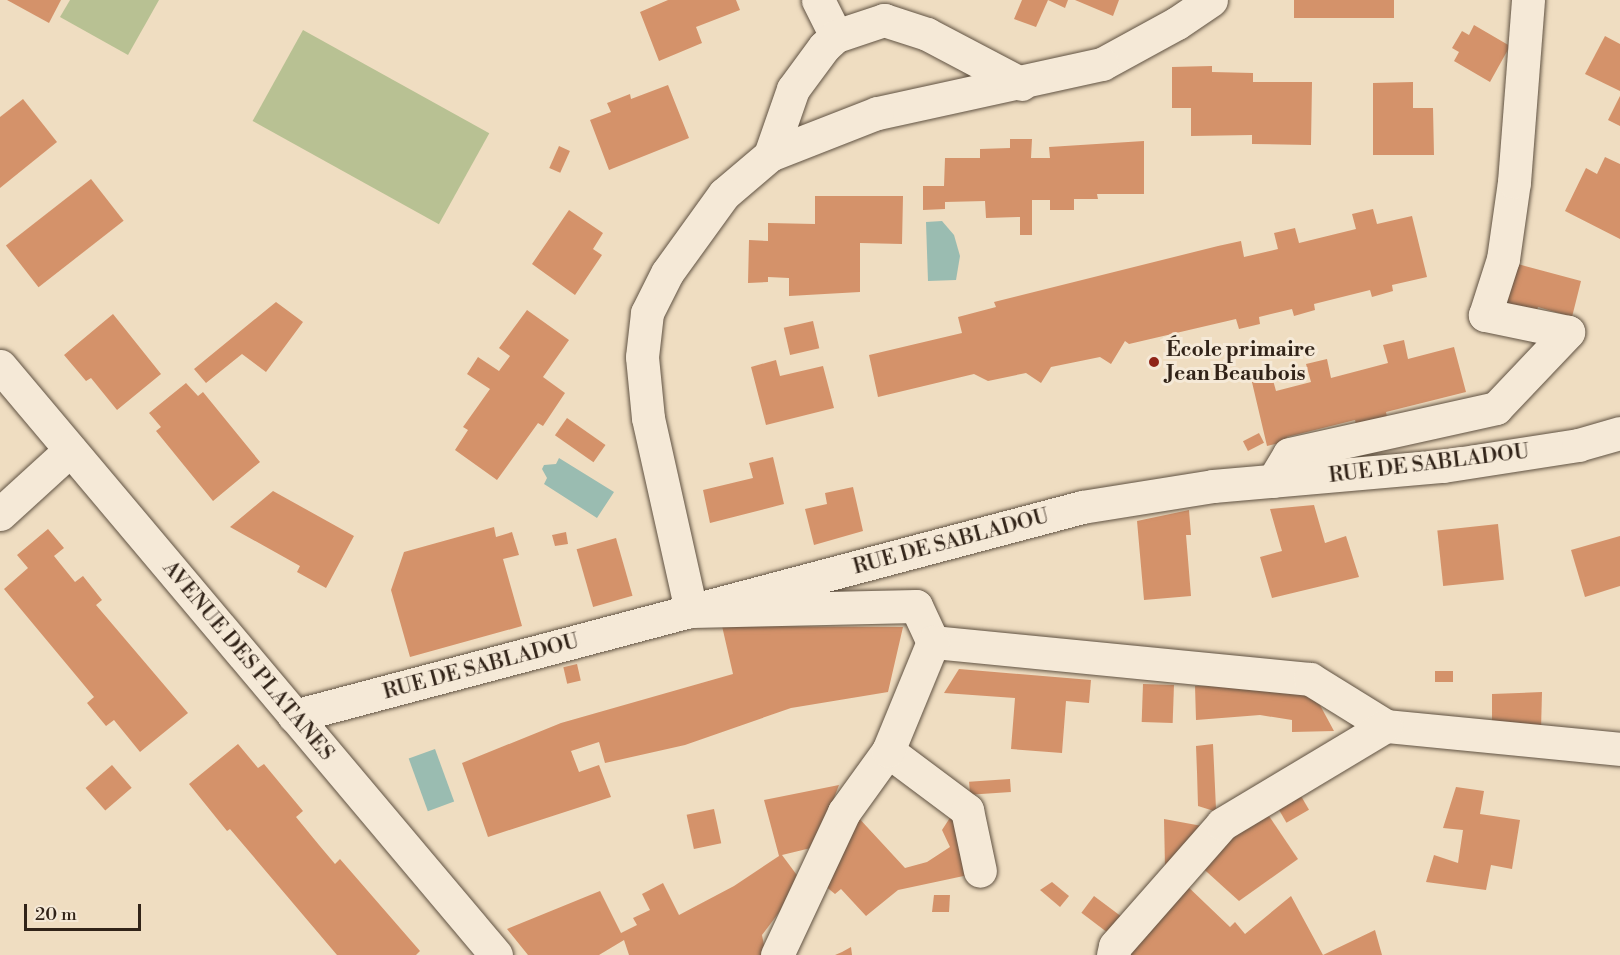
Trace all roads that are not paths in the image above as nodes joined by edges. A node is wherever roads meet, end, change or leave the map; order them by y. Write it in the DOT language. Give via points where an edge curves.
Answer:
graph roads {
  1 [pos="818,0"];
  2 [pos="1210,0"];
  3 [pos="1528,0"];
  4 [pos="836,36"];
  5 [pos="1022,84"];
  6 [pos="770,155"];
  7 [pos="0,366"];
  8 [pos="1620,433"];
  9 [pos="70,450"];
  10 [pos="1274,481"];
  11 [pos="0,514"];
  12 [pos="691,611"];
  13 [pos="933,642"];
  14 [pos="294,716"];
  15 [pos="1386,726"];
  16 [pos="1620,749"];
  17 [pos="888,752"];
  18 [pos="980,871"];
  19 [pos="496,955"];
  20 [pos="777,955"];
  21 [pos="1113,955"];
  1 -- 4 [label="street"];
  2 -- 5 [label="street" via="1102,64"];
  3 -- 10 [label="street" via="1514,182 1503,259 1485,315 1568,332 1496,408 1289,454"];
  4 -- 5 [label="street" via="884,20 927,34"];
  4 -- 6 [label="street" via="794,89"];
  5 -- 6 [label="street" via="969,91 877,113"];
  6 -- 12 [label="street" via="724,194 667,273 647,313 642,357 648,418"];
  7 -- 9 [label="street, AVENUE DES PLATANES"];
  8 -- 10 [label="street, RUE DE SABLADOU" via="1578,445 1443,466"];
  9 -- 11 [label="street"];
  9 -- 14 [label="street, AVENUE DES PLATANES"];
  10 -- 12 [label="street, RUE DE SABLADOU" via="1213,486 1082,507"];
  12 -- 13 [label="street" via="916,606"];
  12 -- 14 [label="street, RUE DE SABLADOU"];
  13 -- 15 [label="street" via="1310,679"];
  13 -- 17 [label="street"];
  14 -- 19 [label="street, AVENUE DES PLATANES"];
  15 -- 16 [label="street"];
  15 -- 21 [label="street" via="1222,824 1115,946"];
  17 -- 18 [label="street" via="967,810"];
  17 -- 20 [label="street" via="844,813"];
}
